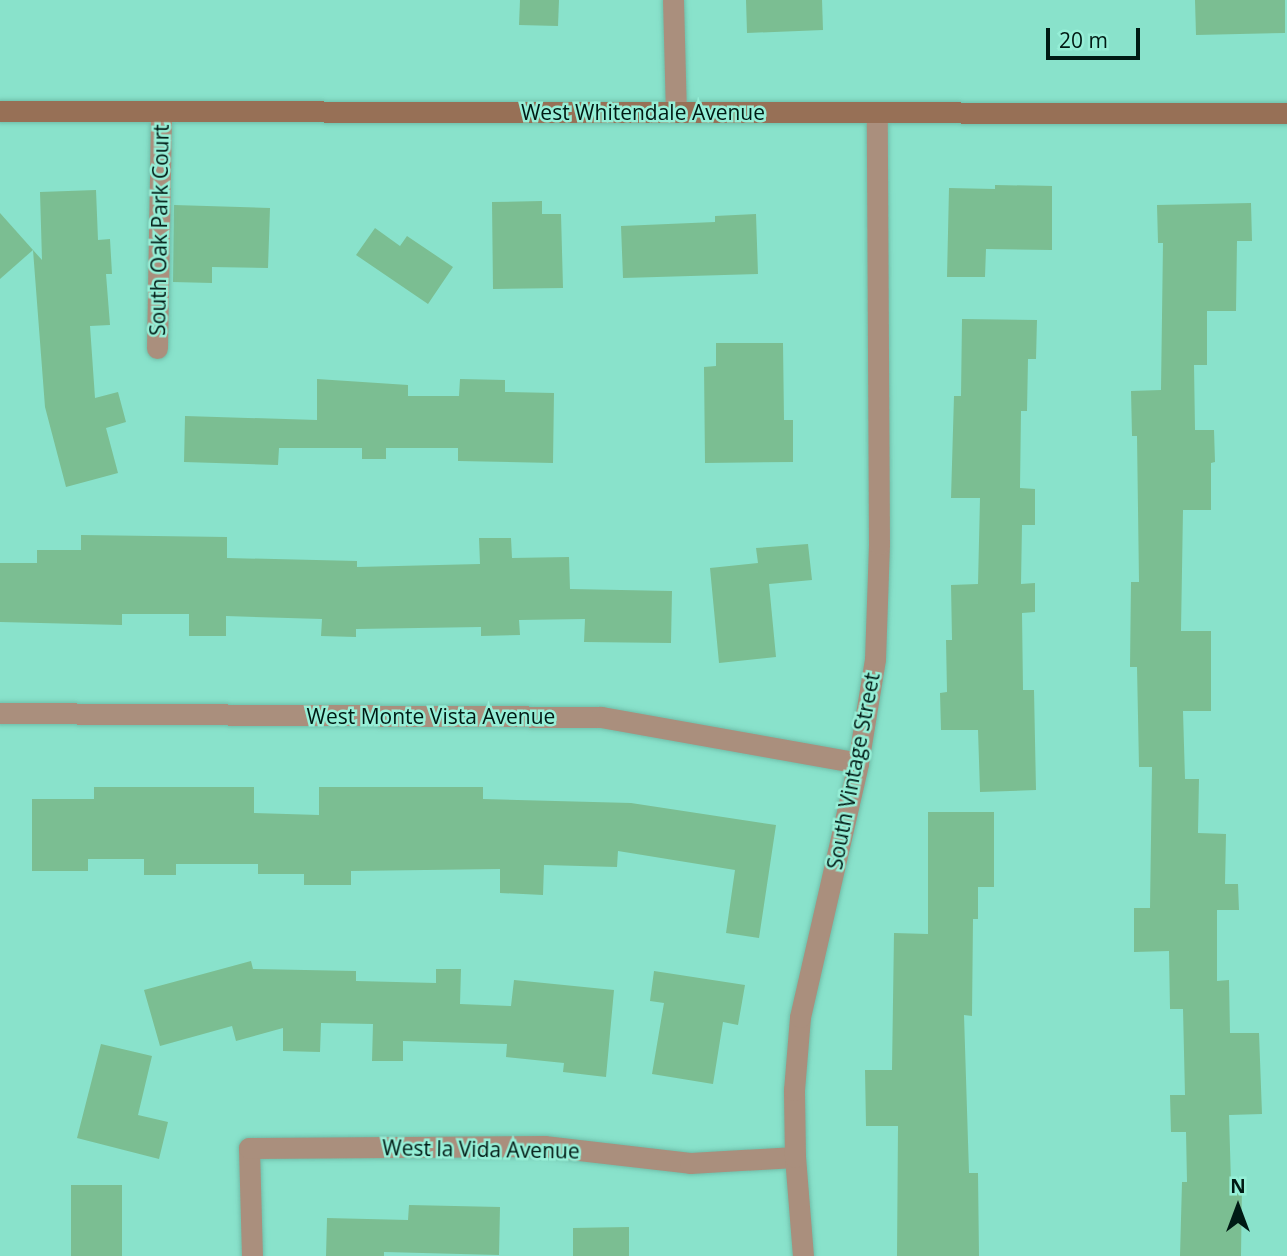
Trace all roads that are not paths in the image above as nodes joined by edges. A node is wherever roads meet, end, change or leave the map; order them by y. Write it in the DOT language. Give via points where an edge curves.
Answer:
graph roads {
  1 [pos="673,0"];
  2 [pos="0,110"];
  3 [pos="161,111"];
  4 [pos="676,111"];
  5 [pos="877,113"];
  6 [pos="1287,113"];
  7 [pos="158,348"];
  8 [pos="0,713"];
  9 [pos="858,763"];
  10 [pos="795,1157"];
  11 [pos="252,1256"];
  12 [pos="803,1256"];
  1 -- 4 [label="street"];
  2 -- 3 [label="street, West Whitendale Avenue"];
  3 -- 4 [label="street, West Whitendale Avenue"];
  3 -- 7 [label="street, South Oak Park Court"];
  4 -- 5 [label="street, West Whitendale Avenue"];
  5 -- 6 [label="street, West Whitendale Avenue"];
  5 -- 9 [label="street, South Vintage Street" via="879,544 875,659"];
  8 -- 9 [label="street, West Monte Vista Avenue" via="601,717"];
  9 -- 10 [label="street, South Vintage Street" via="800,1017"];
  10 -- 11 [label="street, West la Vida Avenue" via="690,1163 544,1146 249,1148"];
  10 -- 12 [label="street, South Vintage Street"];
}
